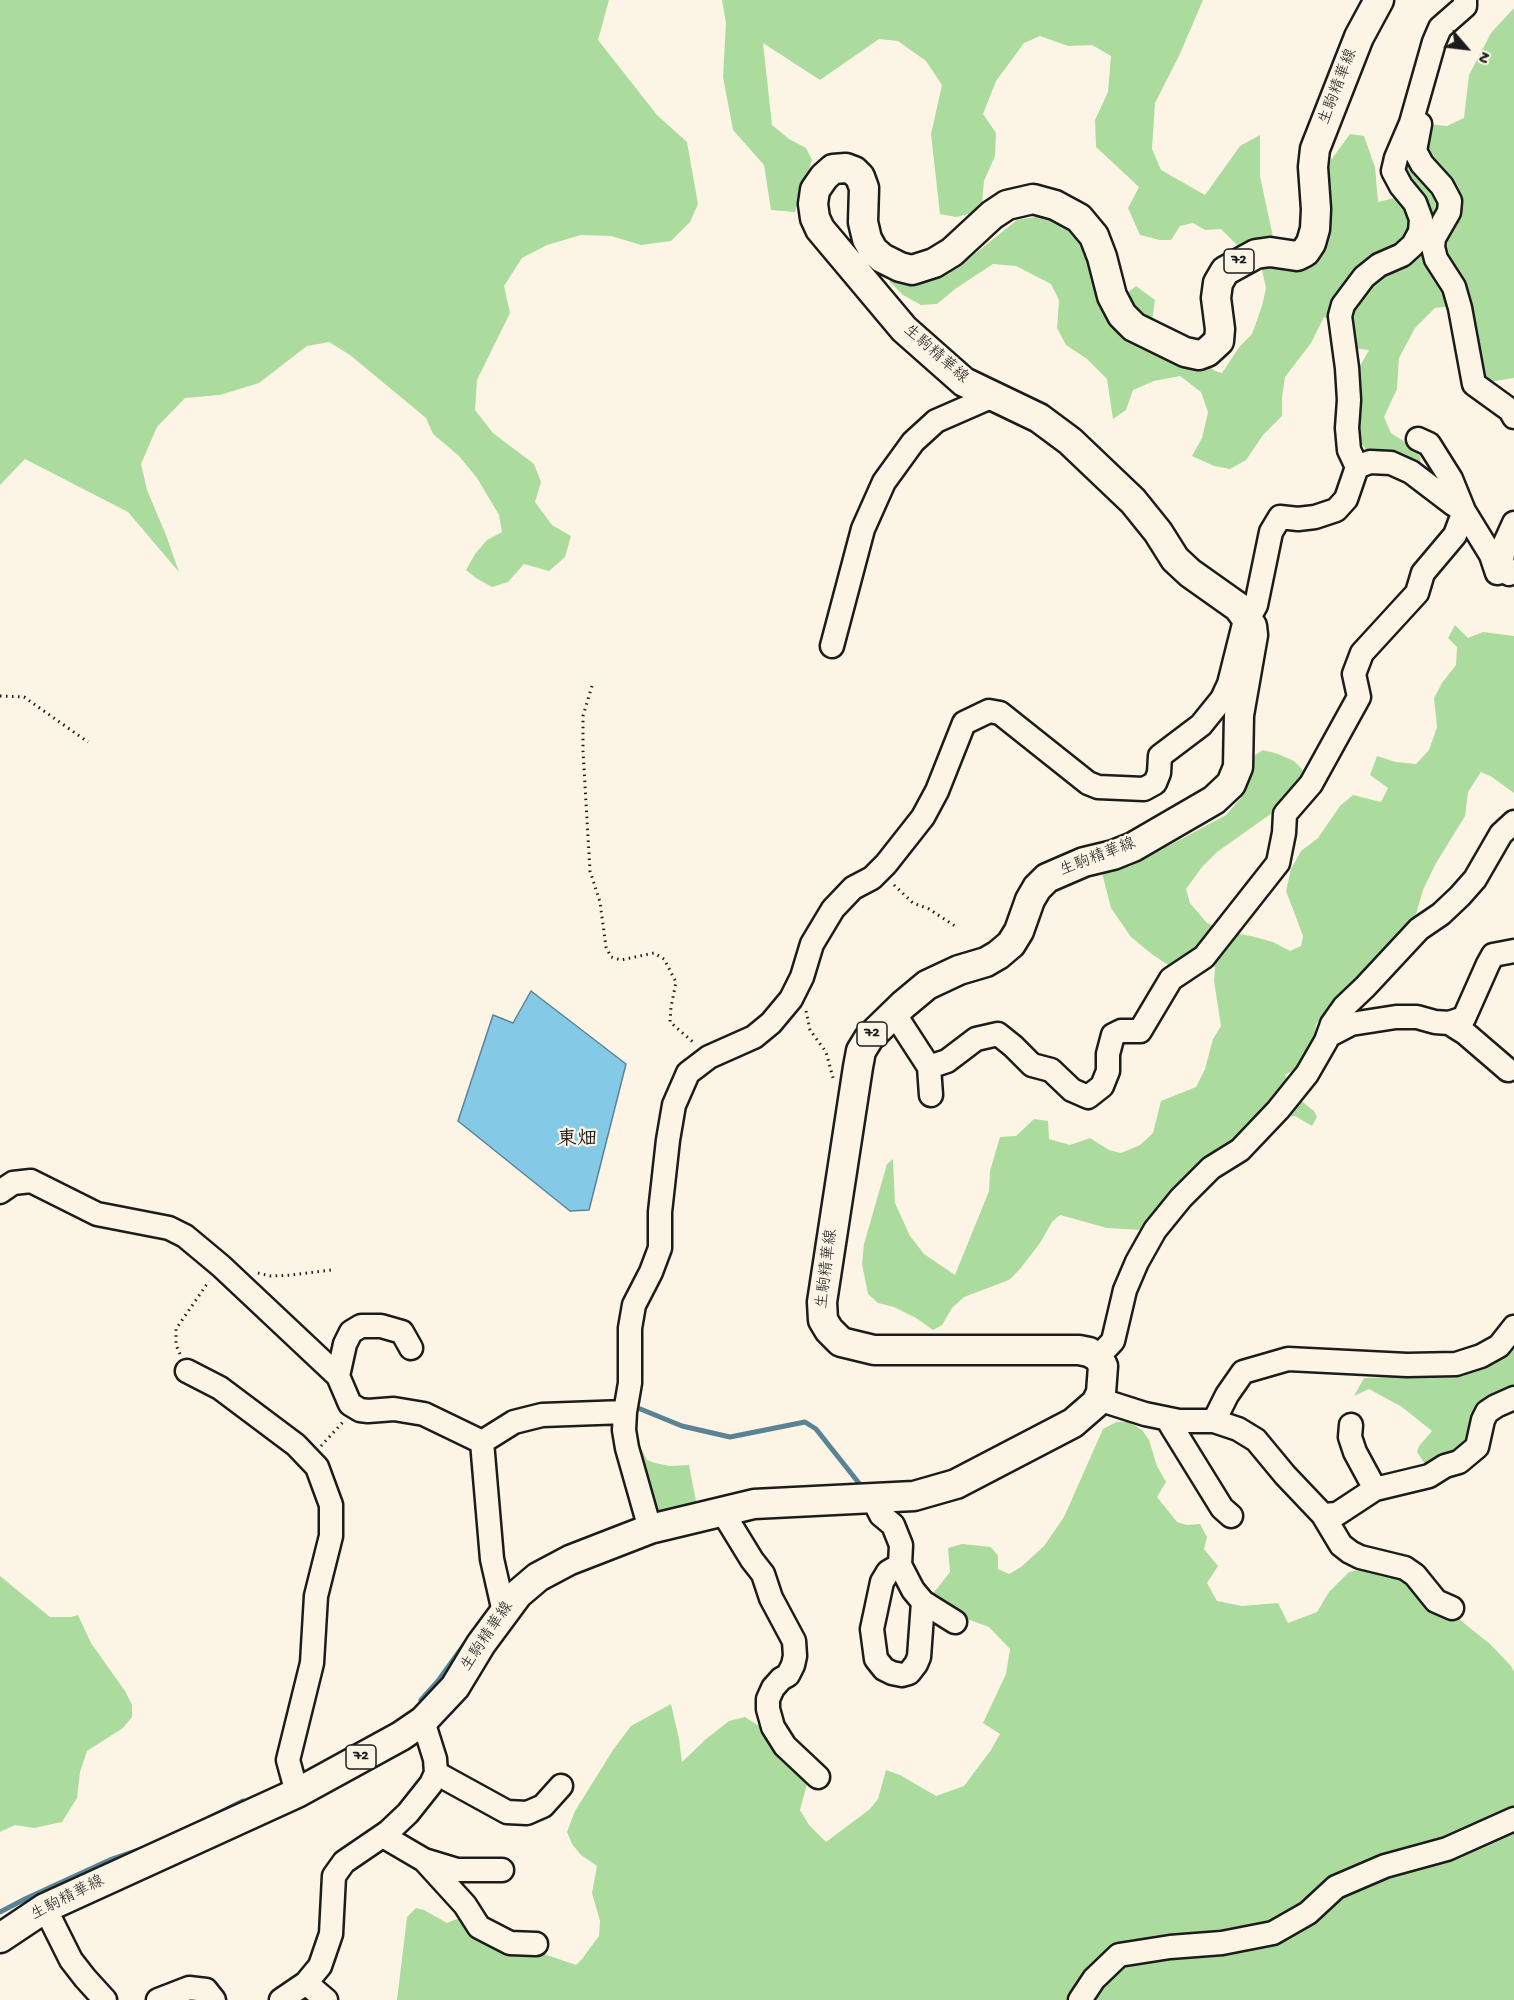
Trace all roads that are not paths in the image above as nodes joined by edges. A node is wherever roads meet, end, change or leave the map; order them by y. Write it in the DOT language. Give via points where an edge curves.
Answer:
graph roads {
  1 [pos="1379,0"];
  2 [pos="1465,0"];
  3 [pos="1417,101"];
  4 [pos="991,397"];
  5 [pos="1514,417"];
  6 [pos="1418,439"];
  7 [pos="1357,467"];
  8 [pos="1464,511"];
  9 [pos="1514,523"];
  10 [pos="1510,576"];
  11 [pos="1248,618"];
  12 [pos="832,646"];
  13 [pos="1514,822"];
  14 [pos="1514,951"];
  15 [pos="894,1013"];
  16 [pos="1449,1023"];
  17 [pos="1328,1036"];
  18 [pos="929,1067"];
  19 [pos="1508,1070"];
  20 [pos="931,1095"];
  21 [pos="0,1192"];
  22 [pos="1514,1327"];
  23 [pos="411,1348"];
  24 [pos="1098,1357"];
  25 [pos="187,1371"];
  26 [pos="338,1376"];
  27 [pos="1514,1398"];
  28 [pos="1098,1399"];
  29 [pos="625,1412"];
  30 [pos="1167,1419"];
  31 [pos="1214,1421"];
  32 [pos="1351,1425"];
  33 [pos="482,1442"];
  34 [pos="1375,1489"];
  35 [pos="872,1497"];
  36 [pos="723,1511"];
  37 [pos="1323,1515"];
  38 [pos="1231,1516"];
  39 [pos="650,1529"];
  40 [pos="900,1565"];
  41 [pos="923,1602"];
  42 [pos="1452,1608"];
  43 [pos="504,1612"];
  44 [pos="956,1622"];
  45 [pos="423,1720"];
  46 [pos="436,1773"];
  47 [pos="818,1777"];
  48 [pos="561,1786"];
  49 [pos="297,1793"];
  50 [pos="1514,1820"];
  51 [pos="383,1836"];
  52 [pos="424,1860"];
  53 [pos="501,1870"];
  54 [pos="45,1908"];
  55 [pos="0,1938"];
  56 [pos="536,1944"];
  57 [pos="306,1983"];
  58 [pos="105,2000"];
  59 [pos="158,2000"];
  60 [pos="214,2000"];
  61 [pos="281,2000"];
  62 [pos="326,2000"];
  63 [pos="1080,2000"];
  1 -- 4 [label="main road, 生駒精華線 / 72" via="1359,37 1315,149 1316,209 1311,243 1297,256 1256,254 1225,271 1216,298 1218,341 1199,355 1155,339 1122,315 1094,237 1079,218 1055,205 1033,199 1007,205 952,252 912,270 882,258 873,250 863,222 864,188 860,177 846,168 833,169 824,177 815,190 813,204 815,218 828,240 904,329 948,370"];
  2 -- 3 [label="street" via="1465,6 1440,28"];
  3 -- 5 [label="street" via="1420,123 1415,151 1450,201 1433,247 1454,287 1474,384"];
  3 -- 7 [label="street" via="1393,171 1415,203 1421,219 1420,232 1402,255 1364,277 1343,305 1340,316 1347,368 1347,428"];
  4 -- 11 [label="main road, 生駒精華線 / 72" via="1039,418 1070,441 1133,501 1175,559"];
  4 -- 12 [label="street" via="936,421 913,442 884,482 863,529"];
  6 -- 8 [label="street" via="1429,444 1451,478"];
  7 -- 8 [label="street" via="1371,462 1391,463 1411,472"];
  7 -- 11 [label="street" via="1346,499 1335,510 1315,518 1280,517 1271,532 1256,605"];
  8 -- 10 [label="street" via="1491,555 1497,573"];
  8 -- 18 [label="street" via="1455,535 1423,573 1418,593 1362,653 1354,674 1359,697 1311,784 1285,814 1278,863 1204,957 1171,979 1140,1031 1113,1035 1102,1086 1088,1097 1072,1090 1050,1070 1032,1065 998,1034 976,1039"];
  9 -- 10 [label="street" via="1504,545 1502,562"];
  11 -- 15 [label="main road, 生駒精華線 / 72" via="1254,635 1239,715 1238,767 1231,783 1214,800 1133,847 1047,878 1033,894 1011,944 986,962 927,985"];
  11 -- 29 [label="street" via="1222,699 1201,725 1160,756 1155,783 1144,789 1088,783 1000,713 989,711 964,723 923,817 872,878 853,888 834,909 812,944 791,999 754,1037 709,1057 688,1073 674,1105 663,1176 660,1248 634,1305"];
  13 -- 17 [label="street" via="1501,834 1475,879 1441,914 1419,929 1344,1006"];
  14 -- 16 [label="street" via="1494,956 1464,1018"];
  15 -- 18 [label="street"];
  15 -- 24 [label="main road, 生駒精華線 / 72" via="861,1051 823,1291 823,1320 841,1342 874,1350 1079,1350"];
  16 -- 17 [label="street" via="1396,1017 1351,1024"];
  16 -- 19 [label="street"];
  17 -- 24 [label="street" via="1307,1074 1278,1110 1240,1150 1211,1168 1155,1230 1125,1290 1113,1341"];
  18 -- 20 [label="street"];
  21 -- 26 [label="street" via="13,1183 31,1181 97,1214 169,1228 185,1236"];
  22 -- 31 [label="street" via="1499,1346 1456,1364 1288,1359 1243,1372"];
  23 -- 26 [label="street" via="402,1332 361,1326 351,1332 345,1344"];
  24 -- 28 [label="main road" via="1103,1366"];
  25 -- 49 [label="street" via="220,1388 296,1445 317,1467 331,1505 331,1536 316,1596 312,1663 288,1760"];
  26 -- 33 [label="street" via="350,1404 356,1407 424,1414"];
  27 -- 34 [label="street" via="1487,1412 1477,1447 1459,1462 1429,1476"];
  28 -- 30 [label="street"];
  28 -- 35 [label="main road, 生駒精華線 / 72" via="1073,1423 956,1484 914,1496"];
  29 -- 33 [label="street" via="542,1416 514,1422"];
  29 -- 39 [label="street" via="627,1448"];
  30 -- 31 [label="street"];
  30 -- 38 [label="street" via="1222,1508"];
  31 -- 37 [label="street" via="1256,1440"];
  32 -- 34 [label="street" via="1354,1452"];
  33 -- 43 [label="street" via="492,1559"];
  34 -- 37 [label="street" via="1337,1514"];
  35 -- 36 [label="main road, 生駒精華線 / 72" via="754,1504"];
  35 -- 40 [label="street" via="881,1515 893,1525 901,1545"];
  36 -- 39 [label="main road, 生駒精華線 / 72"];
  36 -- 47 [label="street" via="763,1574 794,1641 793,1665 768,1699 773,1727 784,1746"];
  37 -- 42 [label="street" via="1341,1545 1350,1552 1405,1568 1436,1601"];
  39 -- 43 [label="main road, 生駒精華線 / 72" via="570,1560 538,1577"];
  40 -- 41 [label="street"];
  40 -- 41 [label="street" via="888,1572 882,1582 872,1629 876,1659 884,1669 902,1675 916,1664"];
  41 -- 44 [label="street"];
  43 -- 45 [label="main road, 生駒精華線 / 72" via="455,1687"];
  45 -- 46 [label="street"];
  45 -- 49 [label="main road, 生駒精華線 / 72"];
  46 -- 48 [label="street" via="507,1812 527,1813 543,1806"];
  46 -- 51 [label="street" via="408,1813"];
  49 -- 54 [label="main road, 生駒精華線 / 72"];
  50 -- 63 [label="street" via="1447,1849 1385,1866 1336,1887 1308,1913 1273,1933 1119,1955 1094,1979"];
  51 -- 52 [label="street"];
  51 -- 57 [label="street" via="344,1862 334,1876 331,1934 320,1966"];
  52 -- 53 [label="street" via="457,1870"];
  52 -- 56 [label="street" via="465,1905 479,1927 510,1943"];
  54 -- 55 [label="main road, 生駒精華線 / 72"];
  54 -- 58 [label="street" via="71,1959"];
  57 -- 61 [label="street"];
  57 -- 62 [label="street"];
  59 -- 60 [label="street" via="189,1988 206,1990"];
}
